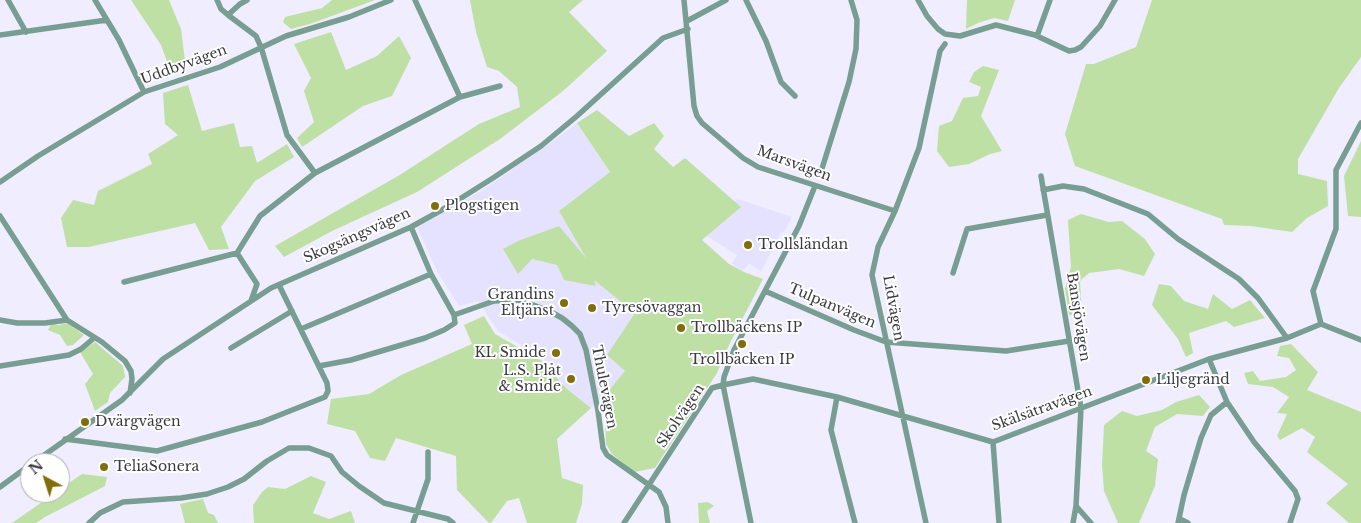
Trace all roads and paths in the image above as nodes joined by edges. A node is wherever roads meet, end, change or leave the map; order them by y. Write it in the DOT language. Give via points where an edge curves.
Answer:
graph roads {
  1 [pos="8,0"];
  2 [pos="94,0"];
  3 [pos="217,0"];
  4 [pos="247,0"];
  5 [pos="391,0"];
  6 [pos="415,0"];
  7 [pos="684,0"];
  8 [pos="726,0"];
  9 [pos="746,0"];
  10 [pos="851,0"];
  11 [pos="918,0"];
  12 [pos="1050,0"];
  13 [pos="1115,0"];
  14 [pos="228,15"];
  15 [pos="107,20"];
  16 [pos="687,21"];
  17 [pos="688,29"];
  18 [pos="26,32"];
  19 [pos="0,35"];
  20 [pos="1037,36"];
  21 [pos="944,44"];
  22 [pos="261,46"];
  23 [pos="500,86"];
  24 [pos="144,92"];
  25 [pos="795,96"];
  26 [pos="460,97"];
  27 [pos="1361,122"];
  28 [pos="315,174"];
  29 [pos="820,175"];
  30 [pos="1041,176"];
  31 [pos="0,182"];
  32 [pos="815,186"];
  33 [pos="1043,190"];
  34 [pos="895,211"];
  35 [pos="1047,215"];
  36 [pos="0,216"];
  37 [pos="411,227"];
  38 [pos="237,253"];
  39 [pos="952,273"];
  40 [pos="431,274"];
  41 [pos="124,282"];
  42 [pos="256,284"];
  43 [pos="279,285"];
  44 [pos="271,288"];
  45 [pos="765,291"];
  46 [pos="251,301"];
  47 [pos="292,311"];
  48 [pos="454,314"];
  49 [pos="0,320"];
  50 [pos="67,320"];
  51 [pos="1321,324"];
  52 [pos="301,329"];
  53 [pos="94,338"];
  54 [pos="1287,338"];
  55 [pos="1361,340"];
  56 [pos="1068,341"];
  57 [pos="886,342"];
  58 [pos="231,348"];
  59 [pos="1209,359"];
  60 [pos="0,366"];
  61 [pos="319,366"];
  62 [pos="131,371"];
  63 [pos="150,371"];
  64 [pos="723,385"];
  65 [pos="130,393"];
  66 [pos="837,396"];
  67 [pos="1227,402"];
  68 [pos="1081,408"];
  69 [pos="902,414"];
  70 [pos="65,439"];
  71 [pos="993,442"];
  72 [pos="428,452"];
  73 [pos="46,453"];
  74 [pos="20,473"];
  75 [pos="650,484"];
  76 [pos="0,488"];
  77 [pos="1076,506"];
  78 [pos="417,511"];
  79 [pos="1179,521"];
  80 [pos="89,523"];
  81 [pos="413,523"];
  82 [pos="453,523"];
  83 [pos="624,523"];
  84 [pos="668,523"];
  85 [pos="751,523"];
  86 [pos="855,523"];
  87 [pos="926,523"];
  88 [pos="999,523"];
  89 [pos="1073,523"];
  90 [pos="1091,523"];
  91 [pos="1188,523"];
  92 [pos="1290,523"];
  1 -- 18 [label="street"];
  2 -- 15 [label="street"];
  3 -- 14 [label="street"];
  4 -- 14 [label="street"];
  5 -- 22 [label="street, Uddbyvägen"];
  6 -- 26 [label="street"];
  7 -- 16 [label="street, Marsvägen"];
  8 -- 16 [label="street"];
  9 -- 25 [label="street" via="781,82"];
  10 -- 29 [label="street" via="856,20 856,49"];
  11 -- 20 [label="street" via="927,16 945,34 960,36 996,26"];
  12 -- 20 [label="street"];
  13 -- 20 [label="street" via="1100,26 1082,47 1068,51"];
  14 -- 22 [label="street" via="256,36"];
  15 -- 18 [label="street"];
  15 -- 24 [label="street"];
  16 -- 17 [label="street, Marsvägen"];
  17 -- 32 [label="street, Marsvägen" via="694,106 702,123 758,167"];
  17 -- 37 [label="street, Skogsängsvägen" via="663,38 541,146"];
  18 -- 19 [label="street"];
  21 -- 34 [label="street, Lidvägen" via="919,148"];
  22 -- 24 [label="street, Uddbyvägen" via="220,67"];
  22 -- 28 [label="street" via="287,135"];
  23 -- 26 [label="street"];
  24 -- 31 [label="street, Uddbyvägen"];
  26 -- 28 [label="street"];
  27 -- 51 [label="street" via="1336,170 1336,228 1313,290"];
  28 -- 38 [label="street" via="260,216"];
  30 -- 33 [label="street, Bansjövägen"];
  32 -- 34 [label="street, Marsvägen"];
  32 -- 45 [label="street, Skolvägen" via="799,226"];
  33 -- 35 [label="street, Bansjövägen"];
  33 -- 54 [label="street" via="1063,186 1084,189 1148,214 1178,239 1239,278"];
  34 -- 57 [label="street, Lidvägen" via="878,247 872,275"];
  35 -- 39 [label="street" via="968,229"];
  35 -- 56 [label="street, Bansjövägen"];
  36 -- 50 [label="street"];
  37 -- 40 [label="street"];
  37 -- 43 [label="street, Skogsängsvägen"];
  38 -- 41 [label="street"];
  38 -- 42 [label="street"];
  40 -- 48 [label="street"];
  40 -- 52 [label="street"];
  42 -- 44 [label="street"];
  42 -- 46 [label="street"];
  43 -- 44 [label="street, Skogsängsvägen"];
  43 -- 47 [label="street"];
  44 -- 46 [label="street, Skogsängsvägen"];
  45 -- 57 [label="street, Tulpanvägen"];
  45 -- 64 [label="street, Skolvägen" via="734,350"];
  46 -- 63 [label="street, Skogsängsvägen"];
  47 -- 52 [label="street"];
  47 -- 58 [label="street"];
  48 -- 61 [label="street" via="455,323 425,338"];
  48 -- 75 [label="street, Thulevägen" via="494,301 520,300 549,311 572,326 580,334 589,363 603,448 607,456"];
  49 -- 50 [label="street" via="26,323"];
  50 -- 53 [label="street"];
  51 -- 54 [label="street, Skälsätravägen"];
  51 -- 55 [label="street"];
  52 -- 61 [label="street"];
  53 -- 60 [label="street" via="69,355"];
  53 -- 62 [label="street" via="116,353"];
  54 -- 59 [label="street, Skälsätravägen"];
  56 -- 57 [label="street, Tulpanvägen" via="1006,351"];
  56 -- 68 [label="street, Bansjövägen"];
  57 -- 69 [label="street, Lidvägen"];
  59 -- 67 [label="street"];
  59 -- 68 [label="street, Skälsätravägen"];
  61 -- 70 [label="street" via="327,383 325,397 262,422 157,451"];
  62 -- 63 [label="street"];
  62 -- 65 [label="street"];
  63 -- 65 [label="street, Skogsängsvägen"];
  64 -- 66 [label="street, Skälsätravägen" via="753,379"];
  64 -- 75 [label="street, Skolvägen" via="712,388"];
  64 -- 85 [label="street"];
  65 -- 70 [label="street, Skogsängsvägen"];
  66 -- 69 [label="street, Skälsätravägen"];
  66 -- 86 [label="street" via="832,430"];
  67 -- 79 [label="street" via="1211,415 1201,438"];
  67 -- 92 [label="street" via="1254,442 1295,492 1298,499"];
  68 -- 71 [label="street, Skälsätravägen"];
  68 -- 77 [label="street, Bansjövägen"];
  69 -- 71 [label="street, Skälsätravägen"];
  69 -- 87 [label="street, Lidvägen"];
  70 -- 73 [label="street, Skogsängsvägen"];
  71 -- 88 [label="street"];
  72 -- 78 [label="street" via="428,479"];
  74 -- 76 [label="street"];
  75 -- 83 [label="street, Skolvägen"];
  75 -- 84 [label="street, Thulevägen" via="659,492 666,507"];
  77 -- 89 [label="street, Bansjövägen"];
  77 -- 90 [label="street"];
  78 -- 80 [label="street" via="384,503 342,472 330,456 309,448 289,448 228,487 182,498 123,502 100,512"];
  78 -- 81 [label="street"];
  78 -- 82 [label="street"];
  79 -- 91 [label="street"];
}
